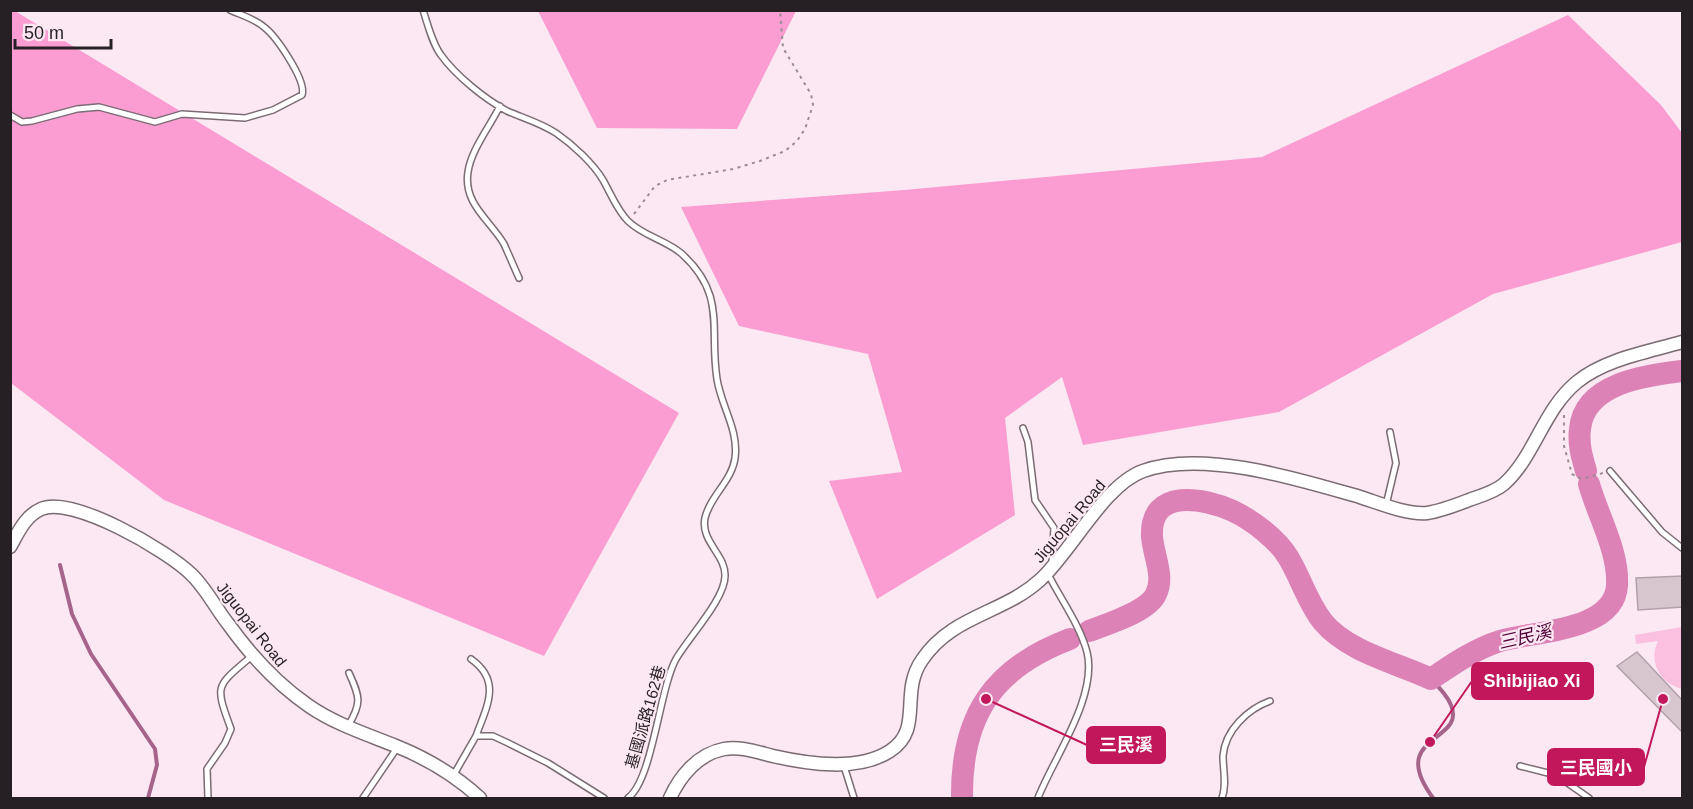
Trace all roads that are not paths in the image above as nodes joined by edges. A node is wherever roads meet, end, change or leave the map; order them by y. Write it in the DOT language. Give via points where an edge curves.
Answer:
graph roads {
  1 [pos="230,10"];
  2 [pos="423,10"];
  3 [pos="500,106"];
  4 [pos="10,115"];
  5 [pos="519,278"];
  6 [pos="1683,342"];
  7 [pos="1023,428"];
  8 [pos="1390,432"];
  9 [pos="1610,471"];
  10 [pos="1386,505"];
  11 [pos="10,547"];
  12 [pos="1683,548"];
  13 [pos="1050,569"];
  14 [pos="253,656"];
  15 [pos="471,660"];
  16 [pos="350,673"];
  17 [pos="1270,701"];
  18 [pos="347,727"];
  19 [pos="476,736"];
  20 [pos="398,747"];
  21 [pos="843,762"];
  22 [pos="1520,766"];
  23 [pos="453,776"];
  24 [pos="208,798"];
  25 [pos="363,798"];
  26 [pos="480,798"];
  27 [pos="604,798"];
  28 [pos="628,798"];
  29 [pos="670,798"];
  30 [pos="854,798"];
  31 [pos="1038,798"];
  32 [pos="1222,798"];
  33 [pos="1588,798"];
  1 -- 4 [label="lane" via="273,34 300,80 302,95 273,110 245,118 182,114 154,122 99,107 32,122 22,122"];
  2 -- 3 [label="lane, 基國派路162巷" via="440,55"];
  3 -- 5 [label="lane" via="467,173 470,196 503,243"];
  3 -- 28 [label="lane, 基國派路162巷" via="543,126 573,147 602,178 629,221 681,253 707,288 714,305 717,381 736,442 733,468 705,518 705,533 726,576 722,590 668,676 662,710 639,784"];
  6 -- 10 [label="street, Jiguopai Road" via="1615,362 1578,381 1552,409 1518,467 1502,486 1425,513"];
  7 -- 13 [label="lane" via="1035,500 1054,528"];
  8 -- 10 [label="lane" via="1395,463"];
  9 -- 12 [label="lane" via="1662,532"];
  10 -- 13 [label="street, Jiguopai Road" via="1302,480 1236,467 1182,464 1152,469 1120,485"];
  11 -- 14 [label="street, Jiguopai Road" via="33,513 54,506 70,508 144,540 170,555 194,576"];
  13 -- 21 [label="street, Jiguopai Road" via="1018,597 941,636 910,682 909,729 901,741 891,751 869,761"];
  13 -- 31 [label="lane" via="1084,644 1088,671 1069,736"];
  14 -- 18 [label="street, Jiguopai Road" via="281,686"];
  14 -- 24 [label="lane" via="232,673 220,690 231,729 207,769"];
  15 -- 19 [label="lane" via="489,678 488,701"];
  16 -- 18 [label="lane" via="359,696 357,712"];
  17 -- 32 [label="lane" via="1253,707 1229,737 1224,748"];
  18 -- 20 [label="street, Jiguopai Road"];
  19 -- 23 [label="lane"];
  19 -- 27 [label="lane" via="493,736 508,743"];
  20 -- 23 [label="street, Jiguopai Road"];
  20 -- 25 [label="lane"];
  21 -- 29 [label="street, Jiguopai Road" via="823,764 747,749 723,749 687,770"];
  21 -- 30 [label="lane"];
  22 -- 33 [label="lane" via="1556,775"];
  23 -- 26 [label="street, Jiguopai Road"];
}
